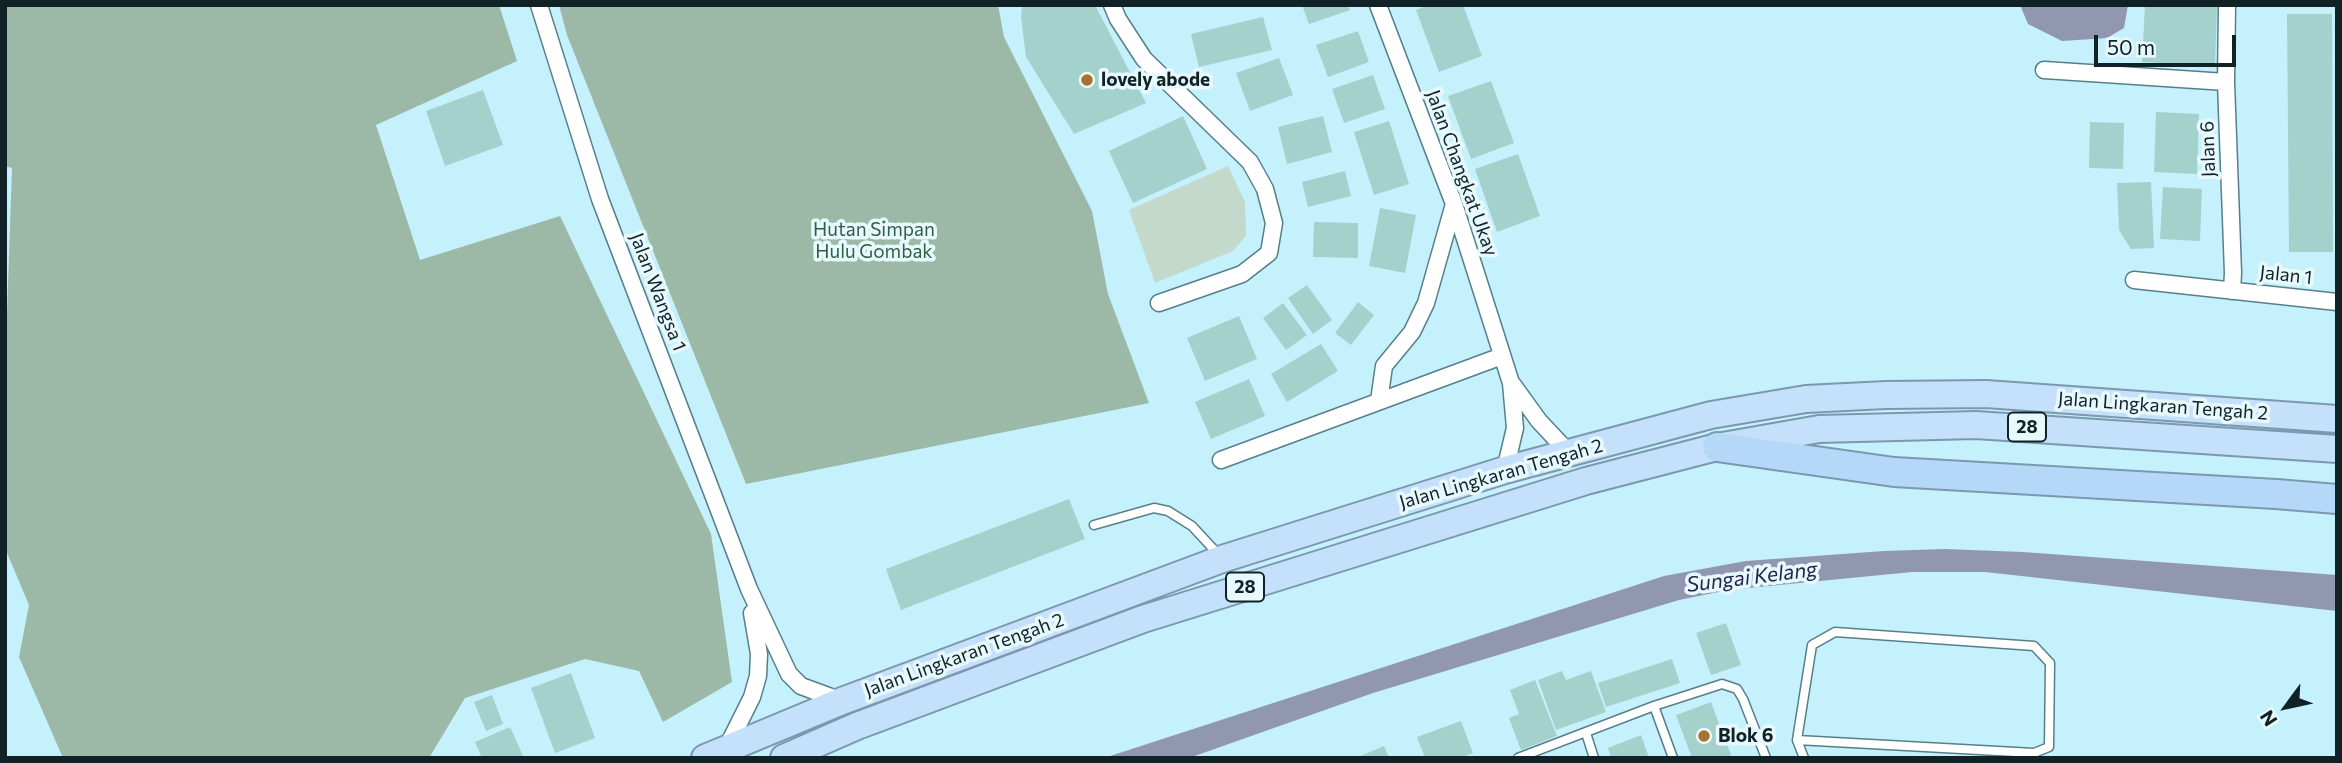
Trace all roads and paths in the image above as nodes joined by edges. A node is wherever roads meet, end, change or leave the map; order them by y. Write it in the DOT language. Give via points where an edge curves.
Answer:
graph roads {
  1 [pos="539,5"];
  2 [pos="1112,5"];
  3 [pos="1378,5"];
  4 [pos="2227,5"];
  5 [pos="2044,70"];
  6 [pos="2226,82"];
  7 [pos="1454,204"];
  8 [pos="2134,280"];
  9 [pos="2232,291"];
  10 [pos="2337,302"];
  11 [pos="1159,303"];
  12 [pos="1502,356"];
  13 [pos="1511,383"];
  14 [pos="1379,401"];
  15 [pos="2337,419"];
  16 [pos="1717,447"];
  17 [pos="2337,449"];
  18 [pos="1569,453"];
  19 [pos="1222,460"];
  20 [pos="1506,470"];
  21 [pos="2337,499"];
  22 [pos="1094,525"];
  23 [pos="1222,559"];
  24 [pos="748,589"];
  25 [pos="842,701"];
  26 [pos="1654,706"];
  27 [pos="1586,733"];
  28 [pos="1797,740"];
  29 [pos="716,753"];
  30 [pos="784,758"];
  31 [pos="1518,758"];
  32 [pos="1594,758"];
  33 [pos="1673,758"];
  34 [pos="1766,758"];
  35 [pos="1804,758"];
  1 -- 24 [label="street, Jalan Wangsa 1" via="600,199"];
  2 -- 11 [label="street" via="1144,59 1250,162 1265,189 1274,223 1269,253 1242,274"];
  3 -- 7 [label="street, Jalan Changkat Ukay"];
  4 -- 6 [label="street, Jalan 6"];
  5 -- 6 [label="street"];
  6 -- 9 [label="street, Jalan 6"];
  7 -- 12 [label="street, Jalan Changkat Ukay"];
  7 -- 14 [label="street" via="1426,303 1412,332 1384,366"];
  8 -- 9 [label="street, Jalan 1"];
  9 -- 10 [label="street, Jalan 1"];
  12 -- 13 [label="street, Jalan Changkat Ukay"];
  12 -- 14 [label="street"];
  13 -- 18 [label="street, Jalan Changkat Ukay"];
  13 -- 20 [label="street, Jalan Changkat Ukay" via="1515,428"];
  14 -- 19 [label="street"];
  15 -- 18 [label="highway, Jalan Lingkaran Tengah 2 / 28" via="1986,394 1886,395 1806,399 1711,415"];
  16 -- 17 [label="highway, Jalan Lingkaran Tengah 2 / 28" via="1819,429 1976,425"];
  16 -- 21 [label="highway" via="1894,472"];
  16 -- 30 [label="highway, Jalan Lingkaran Tengah 2 / 28" via="1586,481 1143,619"];
  18 -- 20 [label="highway, Jalan Lingkaran Tengah 2 / 28"];
  20 -- 23 [label="highway, Jalan Lingkaran Tengah 2 / 28"];
  22 -- 23 [label="lane" via="1154,508 1168,511 1192,526"];
  23 -- 25 [label="highway, Jalan Lingkaran Tengah 2 / 28"];
  24 -- 25 [label="street, Jalan Wangsa 1" via="789,674 801,686"];
  24 -- 29 [label="street, Jalan Wangsa 1" via="759,654 758,676 752,697"];
  25 -- 29 [label="highway, Jalan Lingkaran Tengah 2 / 28"];
  26 -- 27 [label="lane"];
  26 -- 33 [label="lane"];
  26 -- 34 [label="lane" via="1722,684 1737,688"];
  27 -- 31 [label="lane"];
  27 -- 32 [label="lane"];
  28 -- 28 [label="lane" via="2034,753 2049,747 2049,663 2034,646 1835,632 1812,645"];
  28 -- 35 [label="lane"];
}
